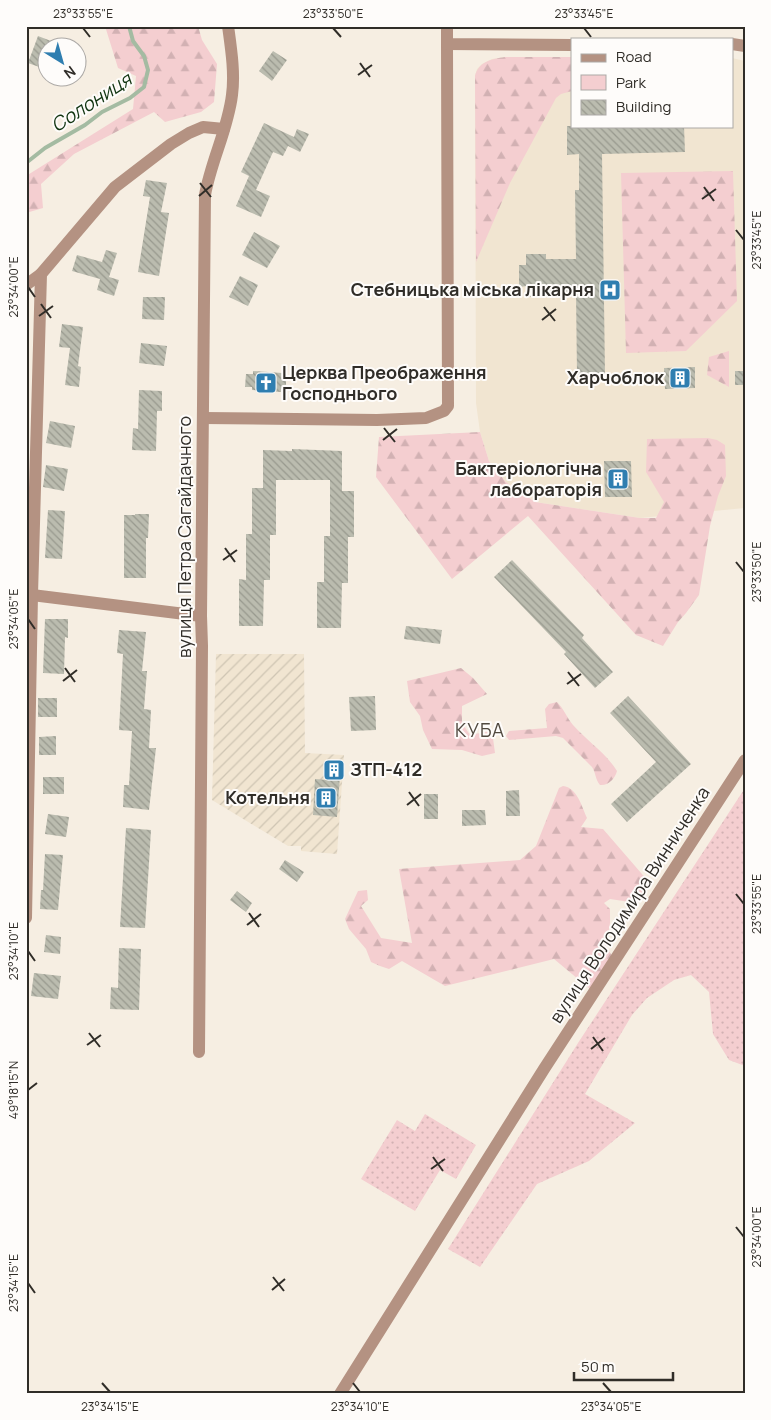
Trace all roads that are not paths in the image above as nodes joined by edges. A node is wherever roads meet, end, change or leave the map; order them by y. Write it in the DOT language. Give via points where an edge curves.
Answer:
graph roads {
  1 [pos="228,26"];
  2 [pos="447,26"];
  3 [pos="447,44"];
  4 [pos="571,45"];
  5 [pos="224,129"];
  6 [pos="41,274"];
  7 [pos="26,285"];
  8 [pos="204,418"];
  9 [pos="32,595"];
  10 [pos="201,616"];
  11 [pos="745,760"];
  12 [pos="26,918"];
  13 [pos="199,1052"];
  14 [pos="340,1394"];
  1 -- 5 [label="street, вулиця Петра Сагайдачного" via="234,79"];
  2 -- 3 [label="street"];
  3 -- 4 [label="street"];
  3 -- 8 [label="street" via="448,406 437,415 416,418"];
  5 -- 6 [label="street" via="203,127 189,133 115,187"];
  5 -- 8 [label="street, вулиця Петра Сагайдачного" via="205,195"];
  6 -- 7 [label="street"];
  6 -- 9 [label="street"];
  8 -- 10 [label="street, вулиця Петра Сагайдачного"];
  9 -- 10 [label="street"];
  9 -- 12 [label="street"];
  10 -- 13 [label="street, вулиця Петра Сагайдачного"];
  11 -- 14 [label="street, вулиця Володимира Винниченка" via="544,1069"];
}
